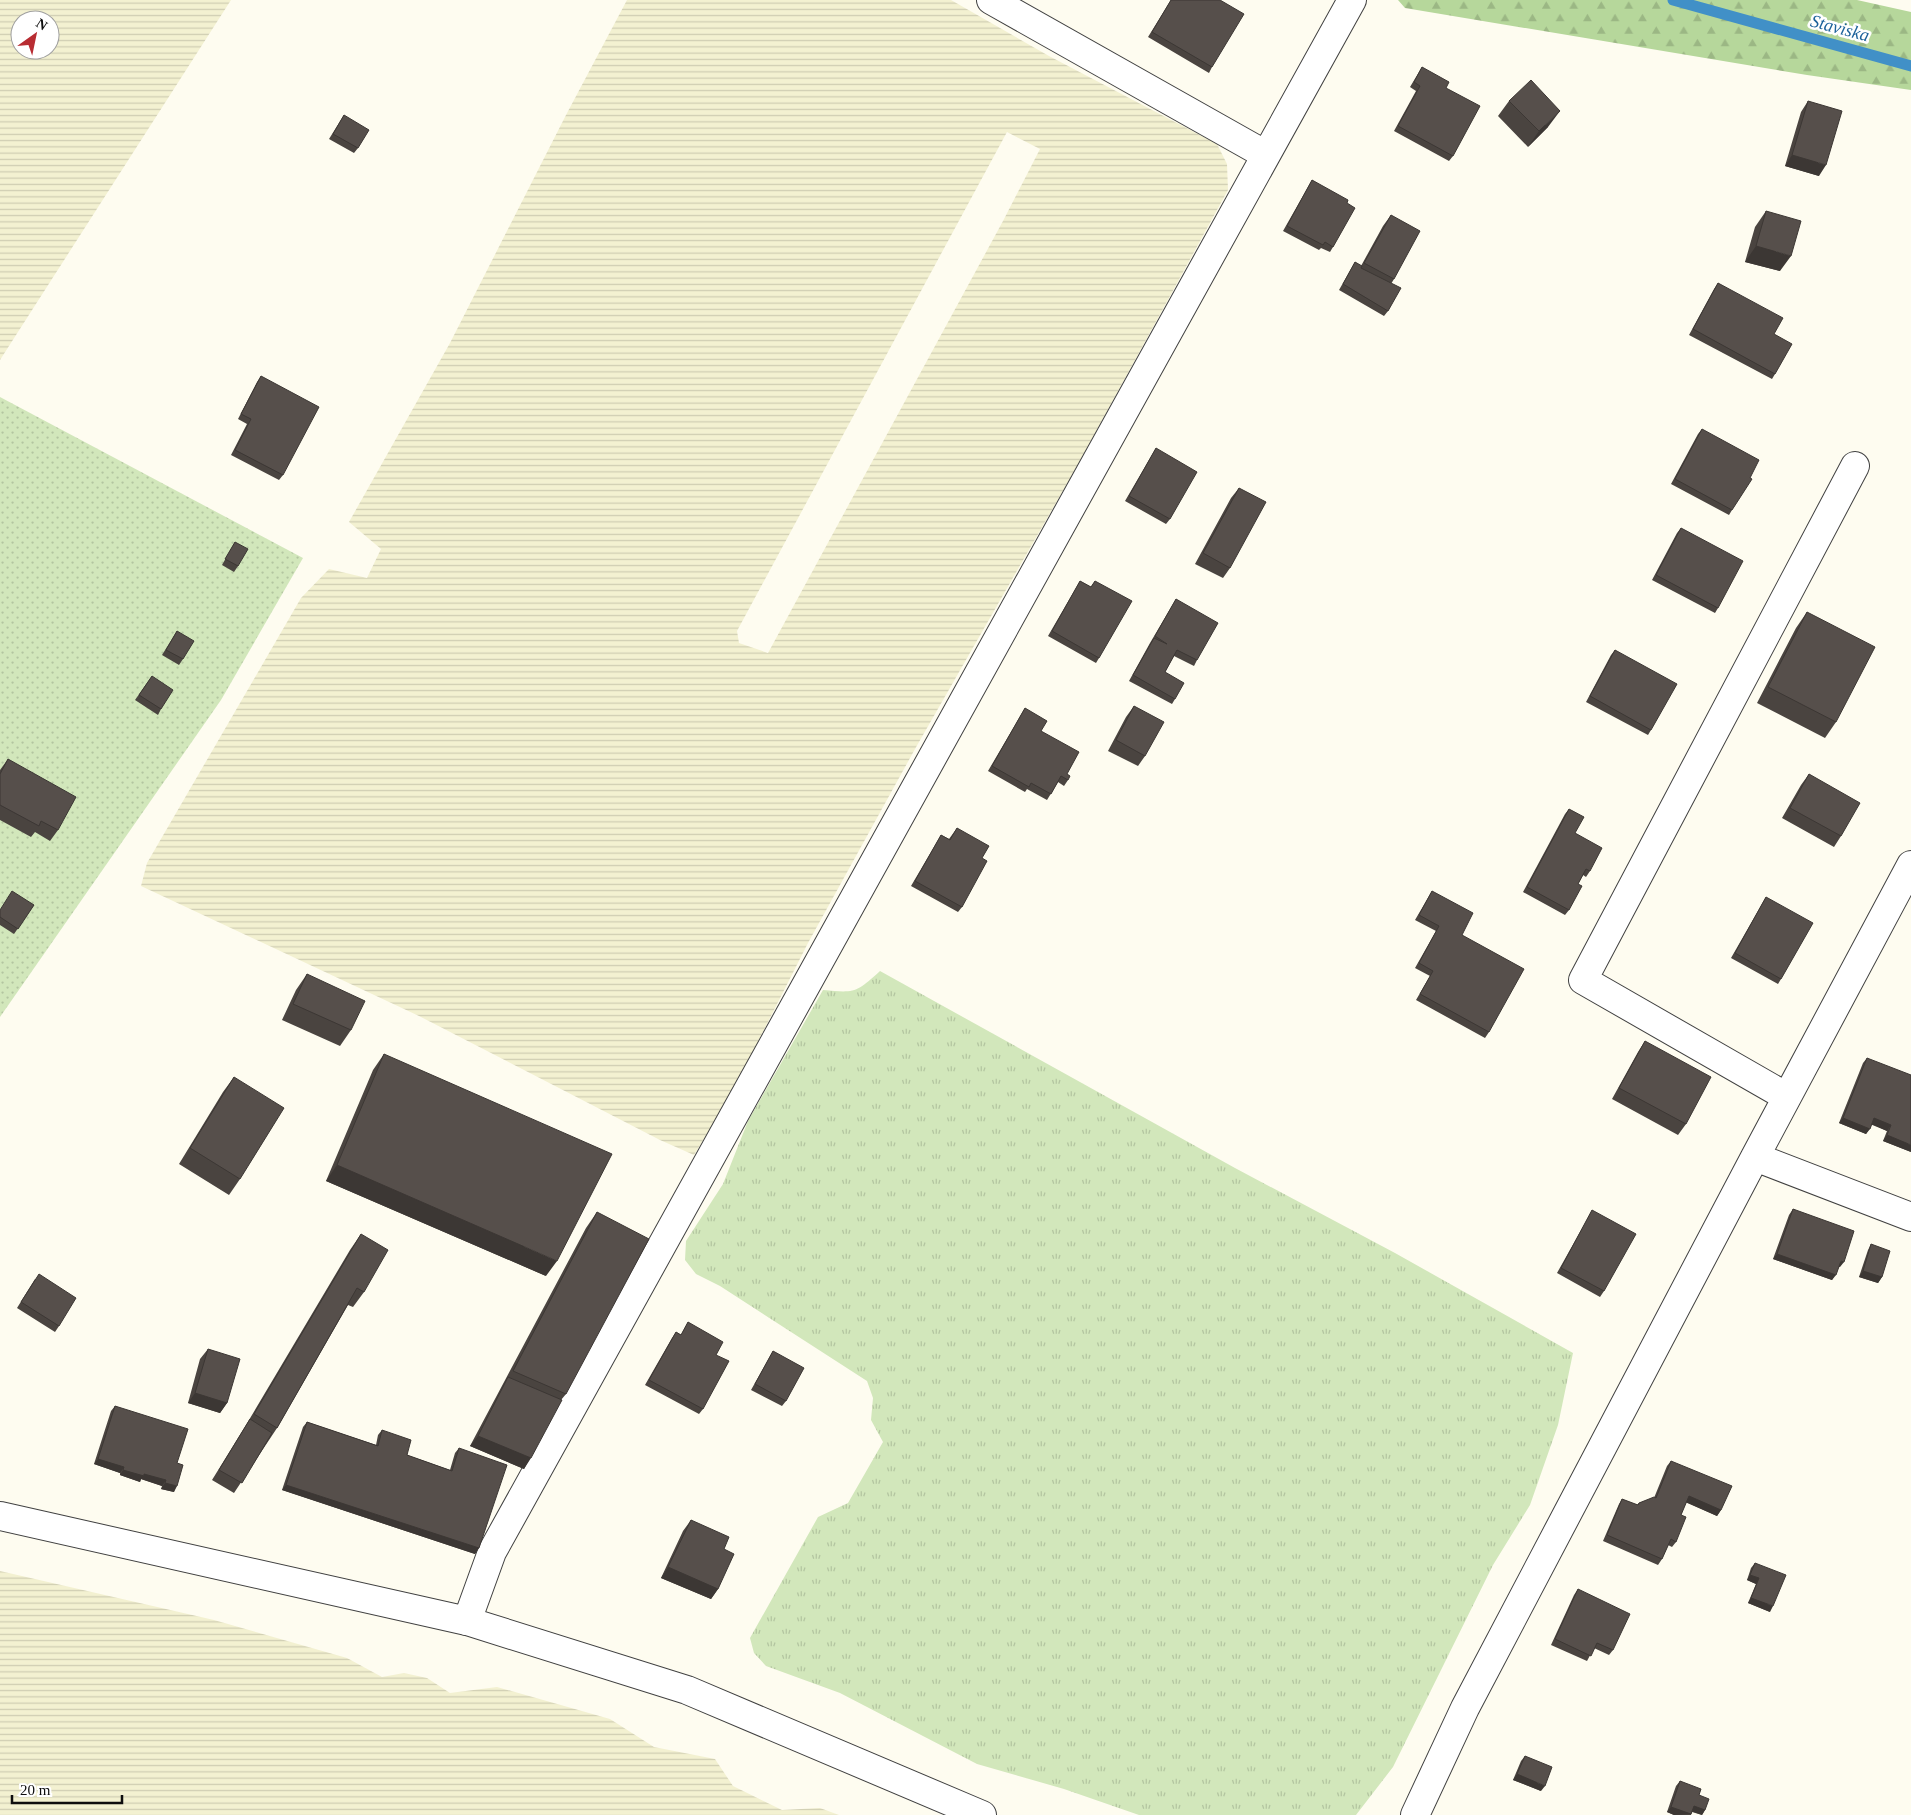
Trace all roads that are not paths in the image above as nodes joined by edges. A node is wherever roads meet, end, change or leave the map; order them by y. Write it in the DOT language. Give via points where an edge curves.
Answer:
graph roads {
  1 [pos="991,0"];
  2 [pos="1352,0"];
  3 [pos="1266,154"];
  4 [pos="1855,466"];
  5 [pos="1911,865"];
  6 [pos="1786,1097"];
  7 [pos="1755,1157"];
  8 [pos="1911,1217"];
  9 [pos="0,1516"];
  10 [pos="468,1622"];
  11 [pos="982,1815"];
  12 [pos="1415,1815"];
  1 -- 3 [label="street"];
  2 -- 3 [label="street"];
  3 -- 10 [label="street" via="492,1552"];
  4 -- 6 [label="street" via="1583,980"];
  5 -- 6 [label="street"];
  6 -- 7 [label="street"];
  7 -- 8 [label="street"];
  7 -- 12 [label="street" via="1465,1708"];
  9 -- 10 [label="street"];
  10 -- 11 [label="street" via="687,1690"];
}
